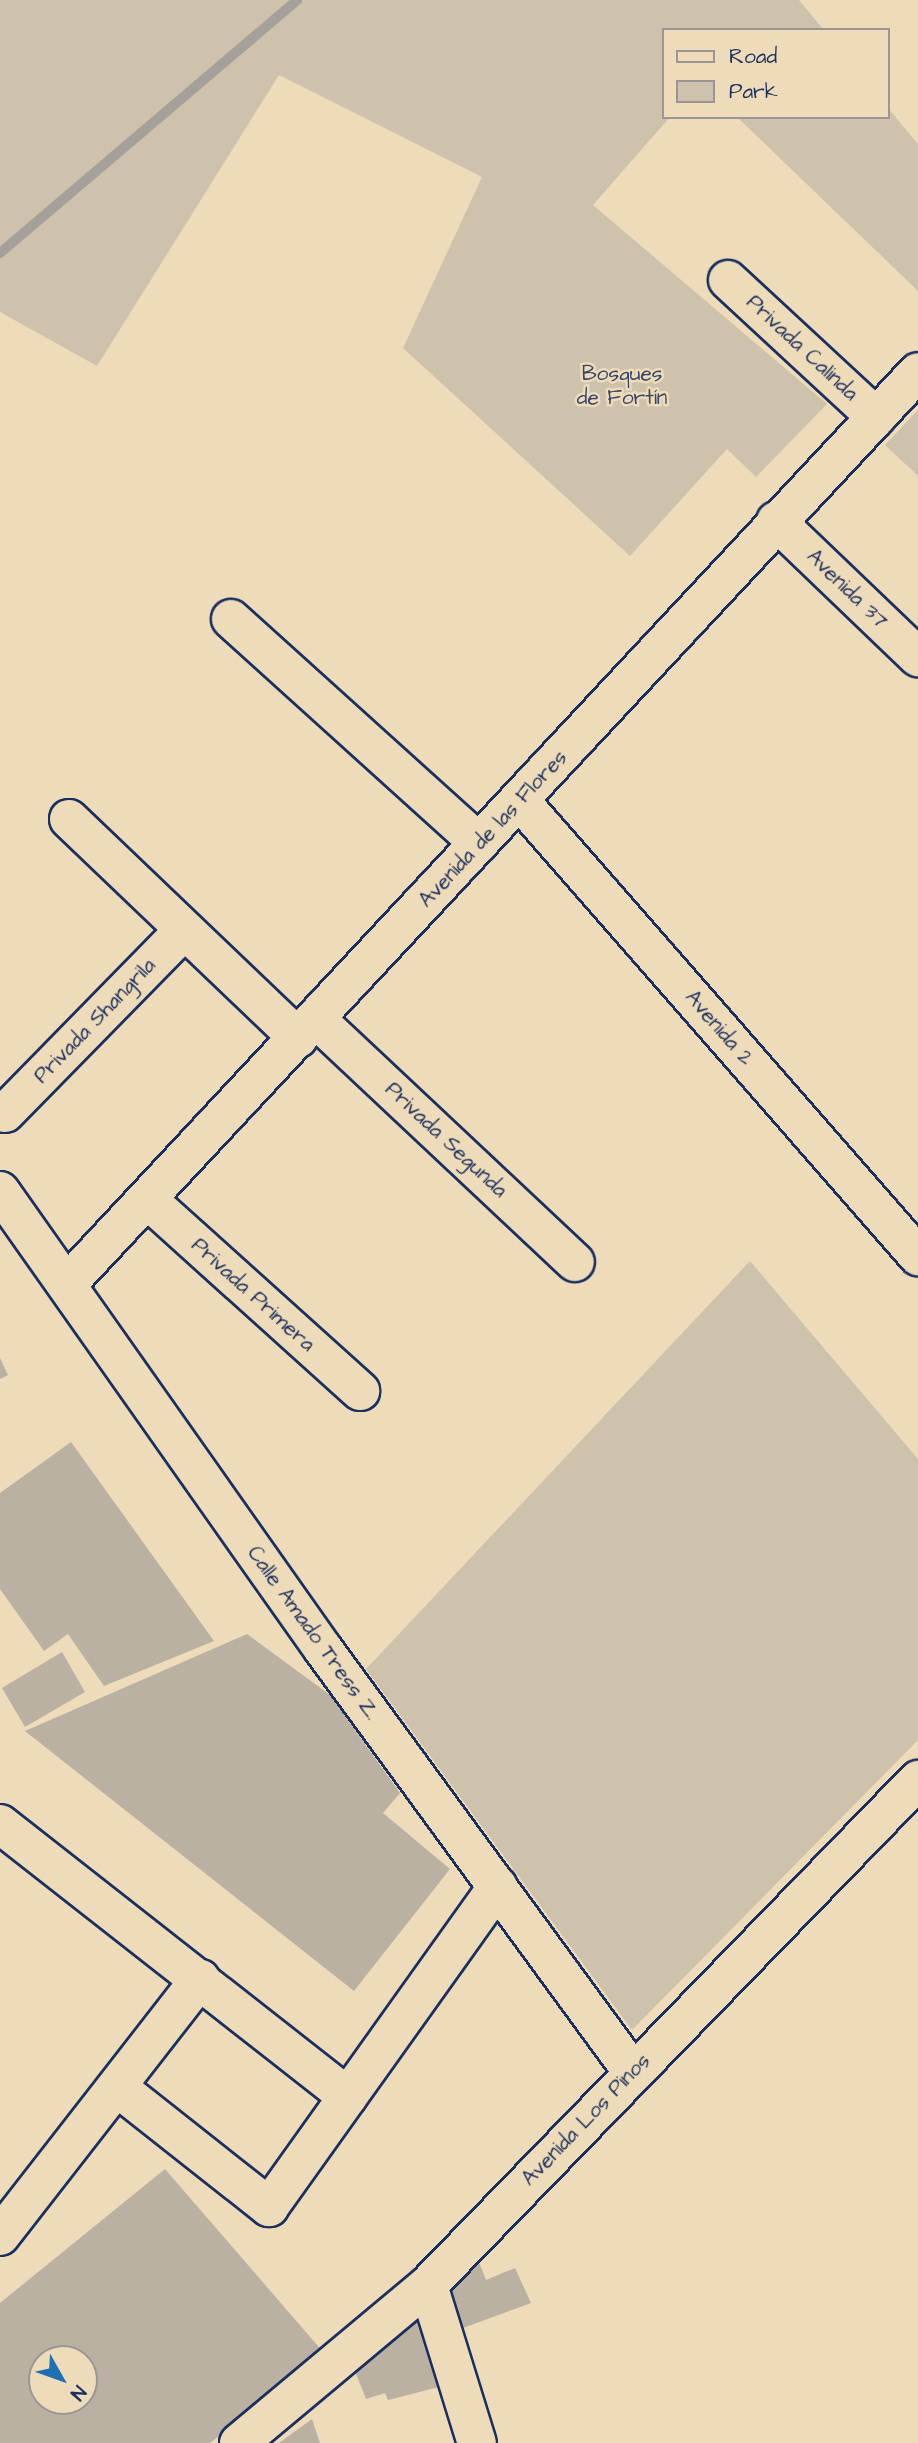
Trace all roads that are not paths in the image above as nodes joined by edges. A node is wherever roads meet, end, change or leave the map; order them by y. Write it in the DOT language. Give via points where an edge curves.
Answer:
graph roads {
  1 [pos="728,280"];
  2 [pos="918,372"];
  3 [pos="876,417"];
  4 [pos="776,521"];
  5 [pos="231,619"];
  6 [pos="918,657"];
  7 [pos="520,801"];
  8 [pos="69,819"];
  9 [pos="479,843"];
  10 [pos="184,929"];
  11 [pos="307,1028"];
  12 [pos="5,1113"];
  13 [pos="0,1191"];
  14 [pos="147,1199"];
  15 [pos="918,1255"];
  16 [pos="575,1262"];
  17 [pos="67,1284"];
  18 [pos="360,1391"];
  19 [pos="918,1780"];
  20 [pos="0,1824"];
  21 [pos="498,1886"];
  22 [pos="200,1979"];
  23 [pos="632,2071"];
  24 [pos="117,2087"];
  25 [pos="348,2097"];
  26 [pos="0,2236"];
  27 [pos="428,2285"];
  28 [pos="239,2443"];
  29 [pos="477,2443"];
  1 -- 3 [label="street, Privada Calinda"];
  2 -- 3 [label="street, Avenida de las Flores"];
  3 -- 4 [label="street, Avenida de las Flores"];
  4 -- 6 [label="street, Avenida 37"];
  4 -- 7 [label="street, Avenida de las Flores"];
  5 -- 9 [label="street"];
  7 -- 9 [label="street, Avenida de las Flores"];
  7 -- 15 [label="street, Avenida 2"];
  8 -- 10 [label="street"];
  9 -- 11 [label="street, Avenida de las Flores"];
  10 -- 11 [label="street"];
  10 -- 12 [label="street, Privada Shangrila"];
  11 -- 14 [label="street, Avenida de las Flores"];
  11 -- 16 [label="street, Privada Segunda"];
  13 -- 17 [label="street, Calle Amado Tress Z."];
  14 -- 17 [label="street, Avenida de las Flores"];
  14 -- 18 [label="street, Privada Primera"];
  17 -- 21 [label="street, Calle Amado Tress Z." via="323,1649"];
  19 -- 23 [label="street, Avenida Los Pinos"];
  20 -- 22 [label="street"];
  21 -- 23 [label="street, Calle Amado Tress Z."];
  21 -- 25 [label="street"];
  22 -- 24 [label="street"];
  22 -- 25 [label="street"];
  23 -- 27 [label="street, Avenida Los Pinos"];
  24 -- 25 [label="street" via="269,2207"];
  24 -- 26 [label="street"];
  27 -- 28 [label="street, Avenida Los Pinos"];
  27 -- 29 [label="street"];
}
